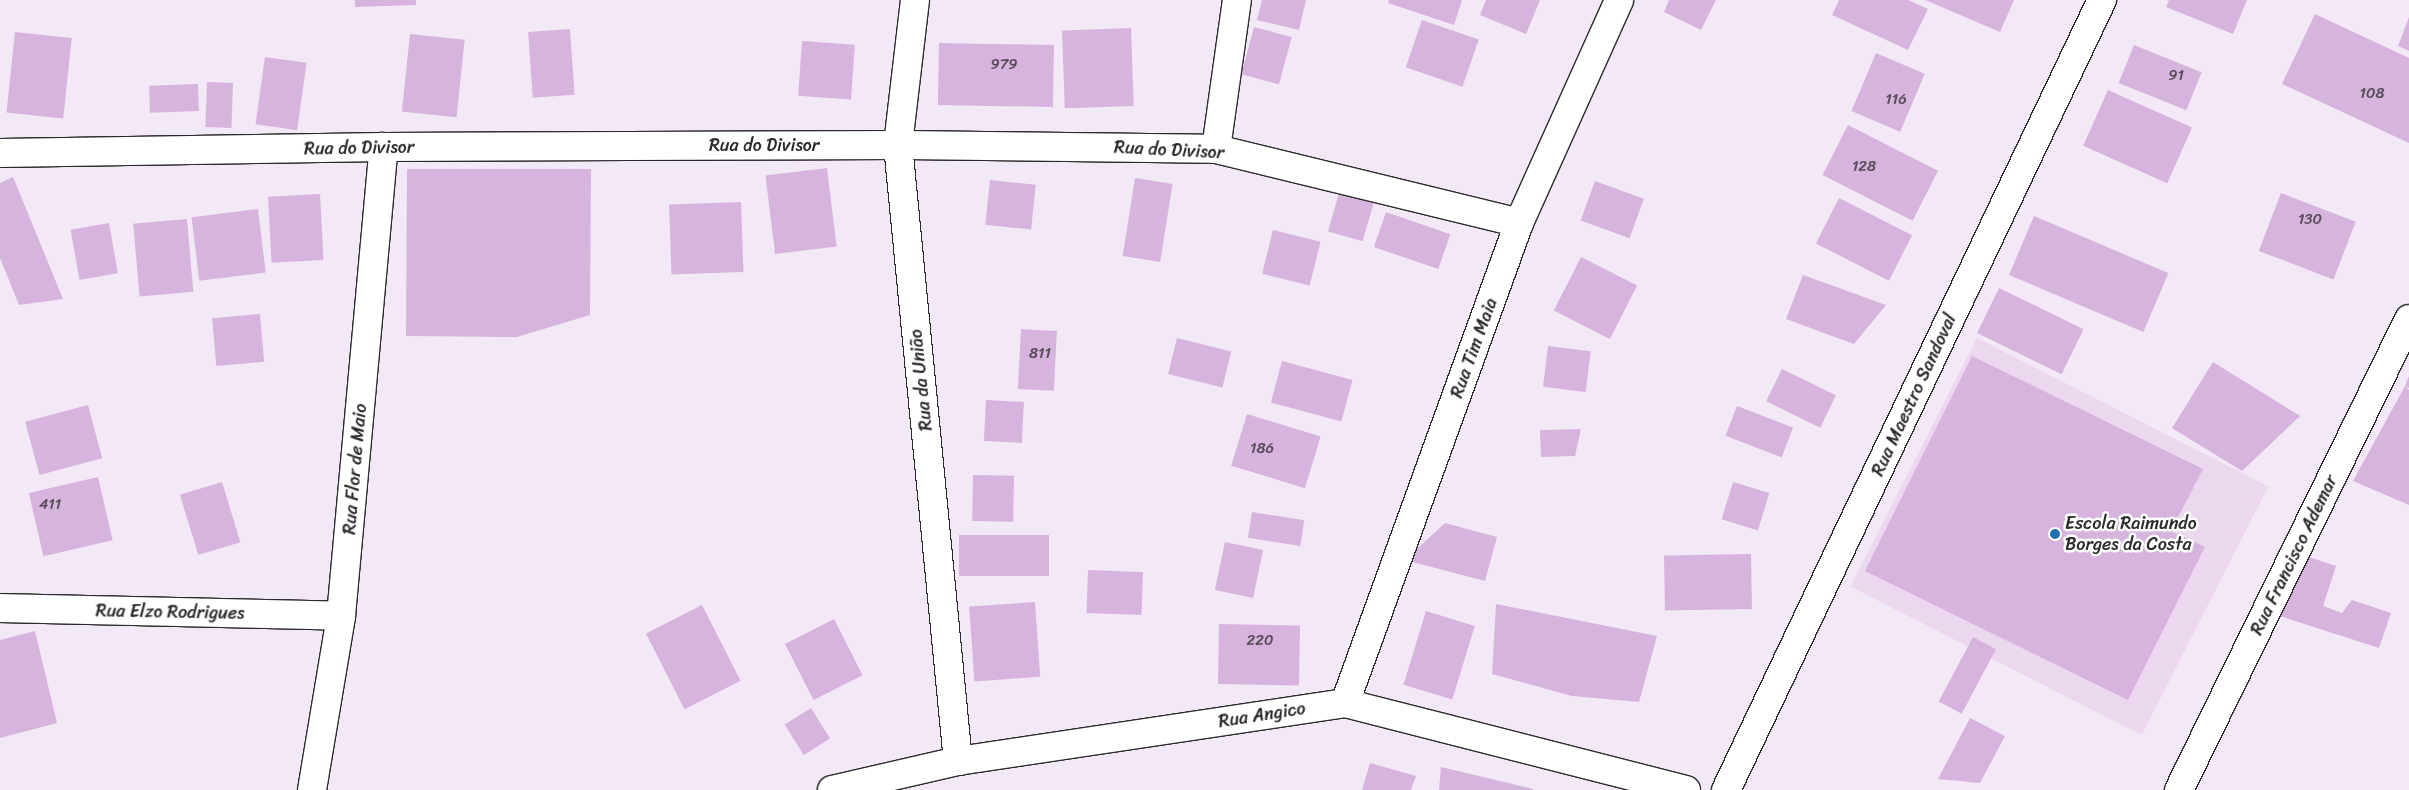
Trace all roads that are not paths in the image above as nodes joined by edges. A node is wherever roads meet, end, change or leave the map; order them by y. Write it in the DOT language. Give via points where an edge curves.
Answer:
graph roads {
  1 [pos="915,0"];
  2 [pos="1237,0"];
  3 [pos="1618,0"];
  4 [pos="2102,0"];
  5 [pos="898,145"];
  6 [pos="384,147"];
  7 [pos="1216,149"];
  8 [pos="0,153"];
  9 [pos="1519,223"];
  10 [pos="2409,320"];
  11 [pos="0,608"];
  12 [pos="341,616"];
  13 [pos="1345,703"];
  14 [pos="958,761"];
  15 [pos="312,790"];
  16 [pos="832,790"];
  17 [pos="1686,790"];
  18 [pos="1726,790"];
  19 [pos="2179,790"];
  1 -- 5 [label="street, Rua da União"];
  2 -- 7 [label="street"];
  3 -- 9 [label="street, Rua Tim Maia"];
  4 -- 18 [label="street, Rua Maestro Sandoval"];
  5 -- 6 [label="street, Rua do Divisor"];
  5 -- 7 [label="street, Rua do Divisor"];
  5 -- 14 [label="street, Rua da União"];
  6 -- 8 [label="street, Rua do Divisor"];
  6 -- 12 [label="street, Rua Flor de Maio"];
  7 -- 9 [label="street, Rua do Divisor"];
  9 -- 13 [label="street, Rua Tim Maia"];
  10 -- 19 [label="street, Rua Francisco Ademar"];
  11 -- 12 [label="street, Rua Elzo Rodrigues"];
  12 -- 15 [label="street, Rua Flor de Maio"];
  13 -- 14 [label="street, Rua Angico"];
  13 -- 17 [label="street, Rua Angico"];
  14 -- 16 [label="street, Rua Angico"];
}
